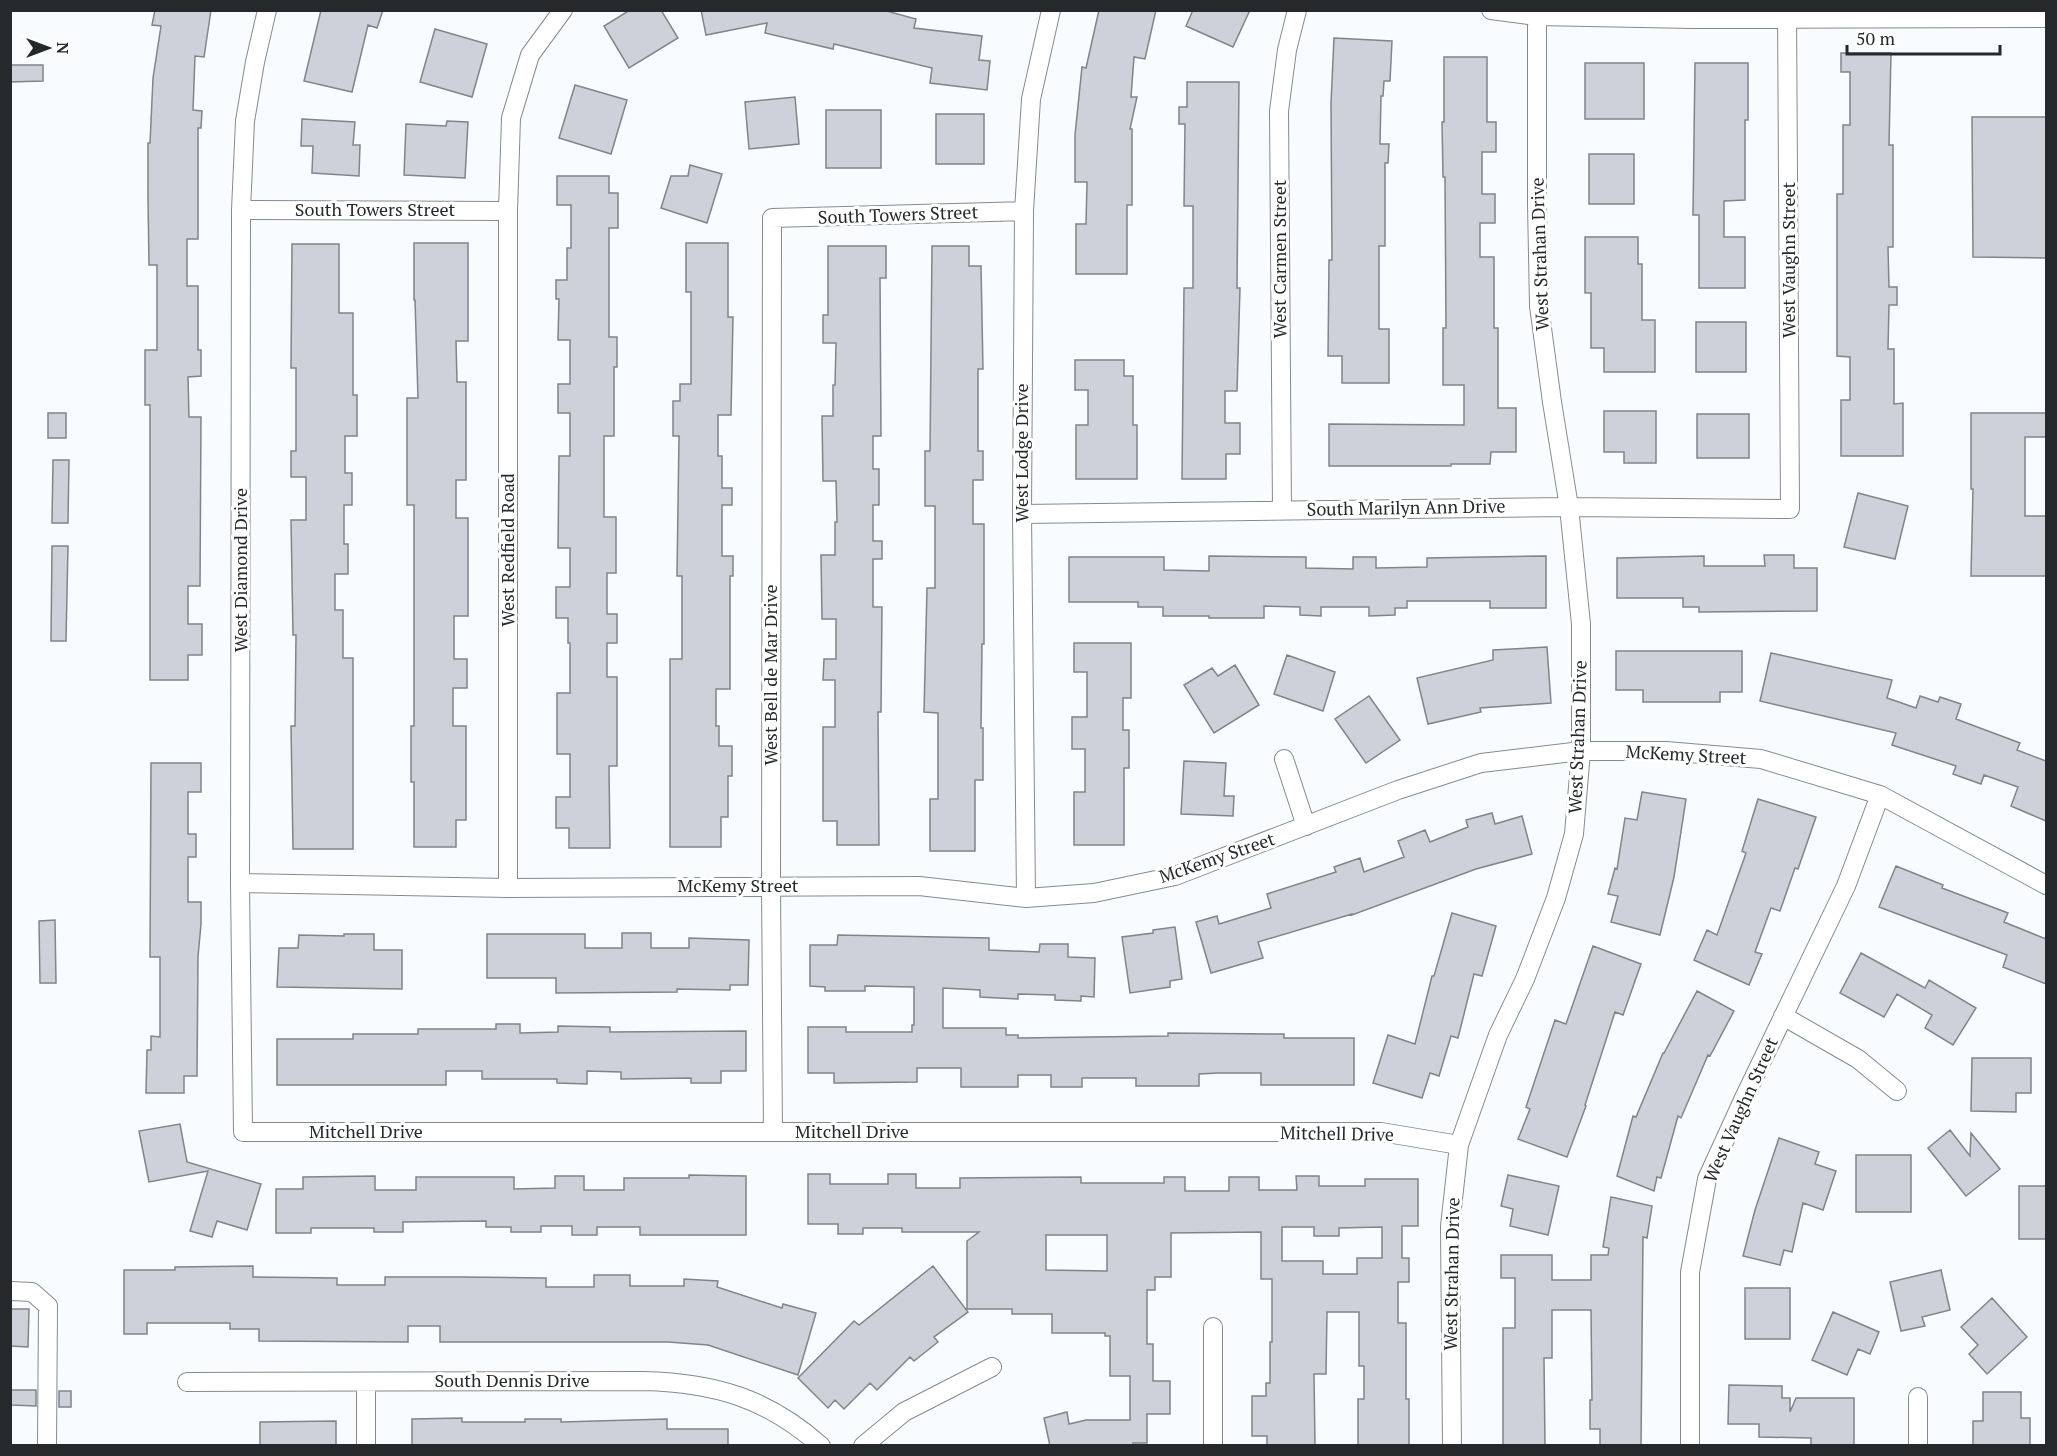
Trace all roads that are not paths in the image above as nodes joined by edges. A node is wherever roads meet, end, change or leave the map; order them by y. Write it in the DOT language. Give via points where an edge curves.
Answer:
graph roads {
  1 [pos="267,10"];
  2 [pos="563,10"];
  3 [pos="1297,10"];
  4 [pos="1491,10"];
  5 [pos="1044,12"];
  6 [pos="1537,13"];
  7 [pos="1787,15"];
  8 [pos="2046,18"];
  9 [pos="241,210"];
  10 [pos="508,211"];
  11 [pos="1024,211"];
  12 [pos="772,218"];
  13 [pos="1569,507"];
  14 [pos="1282,509"];
  15 [pos="1790,509"];
  16 [pos="1022,514"];
  17 [pos="1581,751"];
  18 [pos="1284,759"];
  19 [pos="1880,795"];
  20 [pos="1306,826"];
  21 [pos="240,883"];
  22 [pos="771,885"];
  23 [pos="2046,885"];
  24 [pos="508,888"];
  25 [pos="1026,898"];
  26 [pos="1783,1016"];
  27 [pos="1897,1091"];
  28 [pos="243,1132"];
  29 [pos="773,1132"];
  30 [pos="1459,1145"];
  31 [pos="10,1291"];
  32 [pos="1213,1327"];
  33 [pos="992,1367"];
  34 [pos="187,1382"];
  35 [pos="366,1382"];
  36 [pos="1918,1397"];
  37 [pos="47,1446"];
  38 [pos="366,1446"];
  39 [pos="821,1446"];
  40 [pos="863,1446"];
  41 [pos="1213,1446"];
  42 [pos="1452,1446"];
  43 [pos="1690,1446"];
  44 [pos="1918,1446"];
  1 -- 9 [label="street, West Diamond Drive" via="245,121"];
  2 -- 10 [label="street, West Redfield Road" via="530,55 511,118"];
  3 -- 14 [label="street, West Carmen Street" via="1279,111"];
  4 -- 6 [label="street"];
  5 -- 11 [label="street, West Lodge Drive" via="1031,99"];
  6 -- 7 [label="street"];
  6 -- 13 [label="street, West Strahan Drive" via="1539,306"];
  7 -- 8 [label="street"];
  7 -- 15 [label="street, West Vaughn Street"];
  9 -- 10 [label="street, South Towers Street"];
  9 -- 21 [label="street, West Diamond Drive"];
  10 -- 24 [label="street, West Redfield Road"];
  11 -- 12 [label="street, South Towers Street"];
  11 -- 16 [label="street, West Lodge Drive"];
  12 -- 22 [label="street, West Bell de Mar Drive"];
  13 -- 14 [label="street, South Marilyn Ann Drive"];
  13 -- 15 [label="street, South Marilyn Ann Drive"];
  13 -- 17 [label="street, West Strahan Drive" via="1581,624"];
  14 -- 16 [label="street, South Marilyn Ann Drive"];
  16 -- 25 [label="street, West Lodge Drive"];
  17 -- 19 [label="street, McKemy Street" via="1666,751 1761,759"];
  17 -- 20 [label="street, McKemy Street" via="1481,763"];
  17 -- 30 [label="street, West Strahan Drive" via="1574,834 1556,898 1525,979 1498,1035"];
  18 -- 20 [label="street"];
  19 -- 23 [label="street, McKemy Street"];
  19 -- 26 [label="street, West Vaughn Street" via="1846,885"];
  20 -- 25 [label="street, McKemy Street" via="1175,876 1094,893"];
  21 -- 24 [label="street, McKemy Street"];
  21 -- 28 [label="street, West Diamond Drive"];
  22 -- 24 [label="street, McKemy Street"];
  22 -- 25 [label="street, McKemy Street" via="919,885"];
  22 -- 29 [label="street, West Bell de Mar Drive"];
  26 -- 27 [label="street" via="1858,1059"];
  26 -- 43 [label="street, West Vaughn Street" via="1707,1179 1690,1272"];
  28 -- 29 [label="street, Mitchell Drive"];
  29 -- 30 [label="street, Mitchell Drive" via="1381,1132"];
  30 -- 42 [label="street, West Strahan Drive" via="1449,1226"];
  31 -- 37 [label="street" via="33,1292 48,1305"];
  32 -- 41 [label="street"];
  33 -- 40 [label="street" via="904,1412"];
  34 -- 35 [label="street, South Dennis Drive"];
  35 -- 38 [label="street"];
  35 -- 39 [label="street, South Dennis Drive" via="691,1384 739,1395 787,1419"];
  36 -- 44 [label="street"];
}
